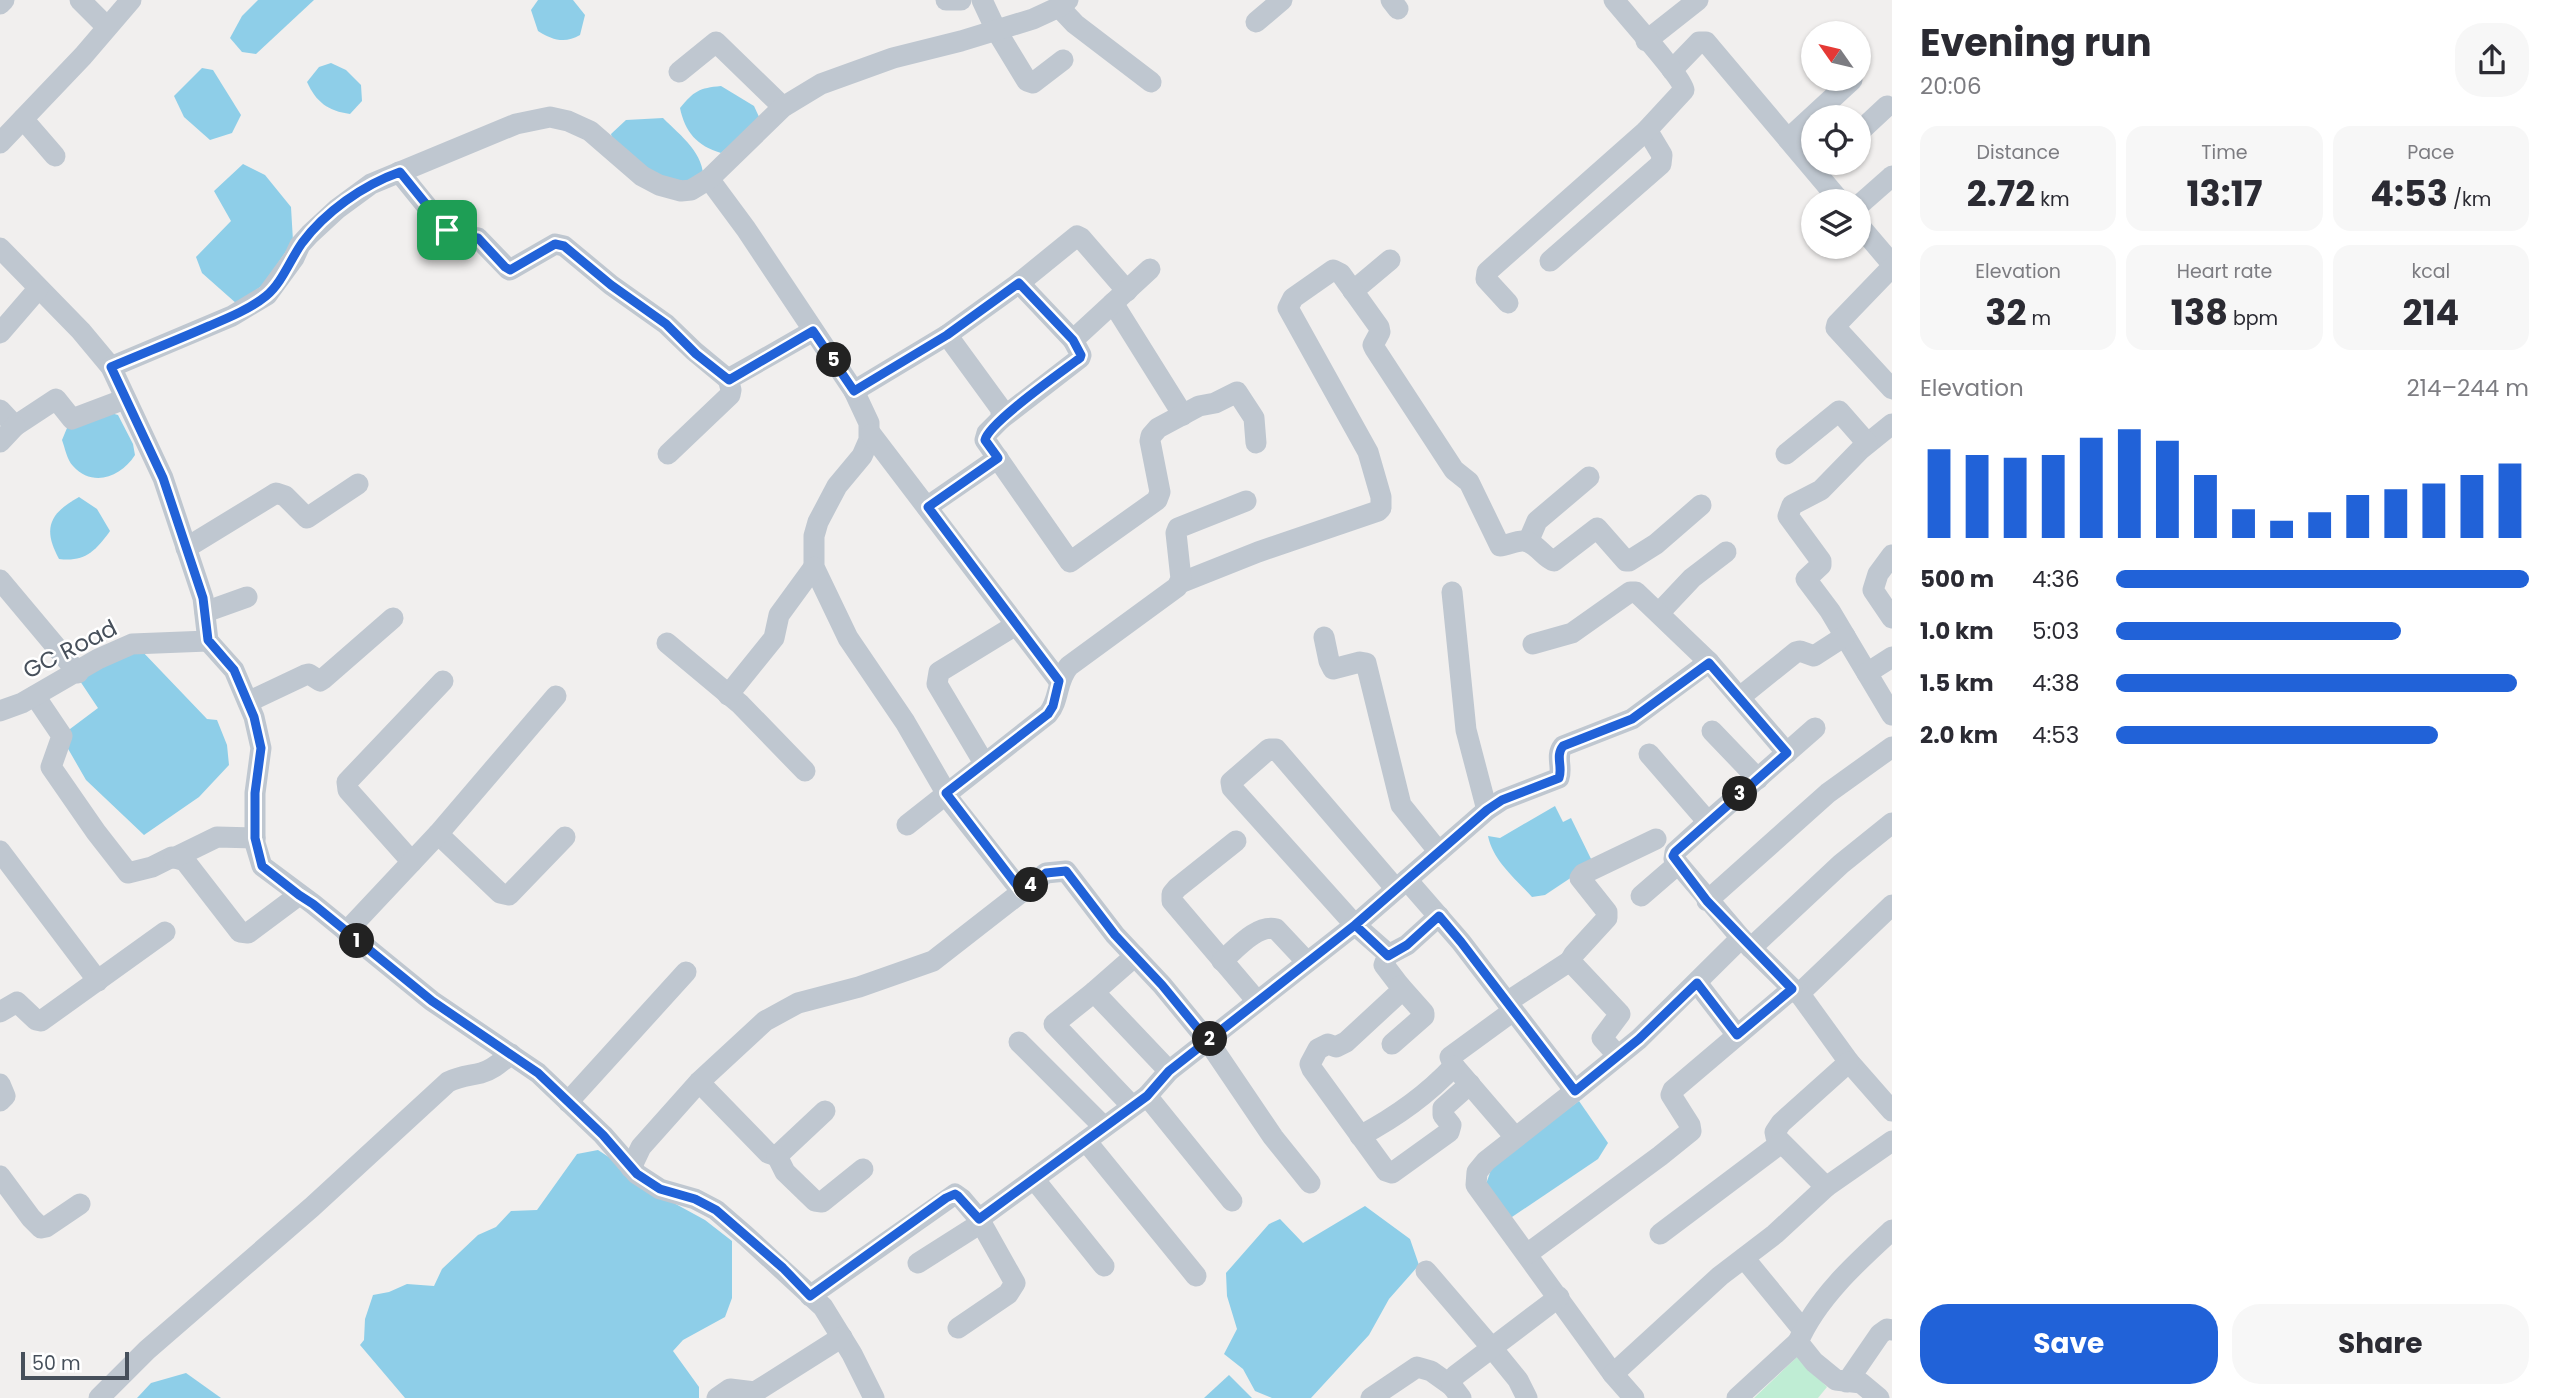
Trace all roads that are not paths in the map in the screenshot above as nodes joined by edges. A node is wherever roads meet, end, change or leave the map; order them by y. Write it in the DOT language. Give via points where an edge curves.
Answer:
graph roads {
  1 [pos="80,0"];
  2 [pos="131,0"];
  3 [pos="946,0"];
  4 [pos="961,0"];
  5 [pos="982,0"];
  6 [pos="1282,0"];
  7 [pos="1614,0"];
  8 [pos="1698,0"];
  9 [pos="1063,3"];
  10 [pos="1256,22"];
  11 [pos="107,27"];
  12 [pos="996,30"];
  13 [pos="1646,41"];
  14 [pos="1063,60"];
  15 [pos="1672,70"];
  16 [pos="679,72"];
  17 [pos="1151,82"];
  18 [pos="1840,91"];
  19 [pos="1887,106"];
  20 [pos="783,107"];
  21 [pos="23,119"];
  22 [pos="1871,121"];
  23 [pos="1647,130"];
  24 [pos="1788,139"];
  25 [pos="0,143"];
  26 [pos="1801,150"];
  27 [pos="55,156"];
  28 [pos="400,172"];
  29 [pos="1892,176"];
  30 [pos="709,179"];
  31 [pos="1871,195"];
  32 [pos="1871,238"];
  33 [pos="0,248"];
  34 [pos="1390,260"];
  35 [pos="1891,260"];
  36 [pos="1550,261"];
  37 [pos="1150,269"];
  38 [pos="1019,283"];
  39 [pos="38,289"];
  40 [pos="1353,291"];
  41 [pos="1120,297"];
  42 [pos="1508,303"];
  43 [pos="813,331"];
  44 [pos="0,333"];
  45 [pos="947,335"];
  46 [pos="1073,340"];
  47 [pos="111,367"];
  48 [pos="729,380"];
  49 [pos="1892,389"];
  50 [pos="854,391"];
  51 [pos="125,399"];
  52 [pos="0,410"];
  53 [pos="1183,415"];
  54 [pos="1001,419"];
  55 [pos="15,426"];
  56 [pos="871,434"];
  57 [pos="1883,434"];
  58 [pos="0,442"];
  59 [pos="1256,443"];
  60 [pos="668,454"];
  61 [pos="1786,454"];
  62 [pos="998,458"];
  63 [pos="1589,477"];
  64 [pos="358,484"];
  65 [pos="1246,501"];
  66 [pos="1701,505"];
  67 [pos="928,507"];
  68 [pos="1528,542"];
  69 [pos="186,548"];
  70 [pos="1726,552"];
  71 [pos="1892,555"];
  72 [pos="814,567"];
  73 [pos="0,580"];
  74 [pos="1180,583"];
  75 [pos="1452,592"];
  76 [pos="247,597"];
  77 [pos="205,612"];
  78 [pos="1659,612"];
  79 [pos="393,618"];
  80 [pos="1892,618"];
  81 [pos="1016,625"];
  82 [pos="1845,636"];
  83 [pos="1324,637"];
  84 [pos="208,640"];
  85 [pos="667,643"];
  86 [pos="1533,644"];
  87 [pos="1892,657"];
  88 [pos="1709,663"];
  89 [pos="78,673"];
  90 [pos="1867,673"];
  91 [pos="443,681"];
  92 [pos="1059,681"];
  93 [pos="728,695"];
  94 [pos="35,696"];
  95 [pos="556,696"];
  96 [pos="1740,696"];
  97 [pos="248,702"];
  98 [pos="0,711"];
  99 [pos="1892,715"];
  100 [pos="1815,728"];
  101 [pos="1712,731"];
  102 [pos="1892,747"];
  103 [pos="1787,753"];
  104 [pos="1649,754"];
  105 [pos="984,763"];
  106 [pos="805,771"];
  107 [pos="1758,779"];
  108 [pos="946,793"];
  109 [pos="1487,810"];
  110 [pos="1708,822"];
  111 [pos="1892,823"];
  112 [pos="907,825"];
  113 [pos="438,834"];
  114 [pos="565,837"];
  115 [pos="255,838"];
  116 [pos="1656,839"];
  117 [pos="1236,841"];
  118 [pos="0,850"];
  119 [pos="1439,852"];
  120 [pos="174,858"];
  121 [pos="412,862"];
  122 [pos="1678,864"];
  123 [pos="1401,884"];
  124 [pos="1022,892"];
  125 [pos="299,895"];
  126 [pos="1641,896"];
  127 [pos="1707,901"];
  128 [pos="1892,905"];
  129 [pos="1439,916"];
  130 [pos="1355,925"];
  131 [pos="165,932"];
  132 [pos="346,932"];
  133 [pos="1746,943"];
  134 [pos="1135,956"];
  135 [pos="1388,956"];
  136 [pos="1222,961"];
  137 [pos="1570,961"];
  138 [pos="1307,962"];
  139 [pos="686,972"];
  140 [pos="98,981"];
  141 [pos="1697,983"];
  142 [pos="1400,986"];
  143 [pos="1795,991"];
  144 [pos="1094,992"];
  145 [pos="1257,1001"];
  146 [pos="1510,1006"];
  147 [pos="0,1012"];
  148 [pos="1737,1035"];
  149 [pos="1208,1041"];
  150 [pos="1019,1042"];
  151 [pos="1392,1044"];
  152 [pos="511,1054"];
  153 [pos="1618,1056"];
  154 [pos="1849,1062"];
  155 [pos="1454,1066"];
  156 [pos="1169,1071"];
  157 [pos="699,1082"];
  158 [pos="0,1084"];
  159 [pos="1470,1084"];
  160 [pos="1575,1091"];
  161 [pos="0,1101"];
  162 [pos="1139,1101"];
  163 [pos="568,1102"];
  164 [pos="825,1111"];
  165 [pos="1892,1111"];
  166 [pos="1104,1127"];
  167 [pos="1360,1136"];
  168 [pos="1515,1137"];
  169 [pos="1086,1141"];
  170 [pos="1892,1141"];
  171 [pos="1781,1143"];
  172 [pos="777,1156"];
  173 [pos="631,1168"];
  174 [pos="863,1170"];
  175 [pos="0,1176"];
  176 [pos="1034,1179"];
  177 [pos="1310,1183"];
  178 [pos="1826,1186"];
  179 [pos="1232,1201"];
  180 [pos="80,1204"];
  181 [pos="980,1221"];
  182 [pos="1892,1230"];
  183 [pos="1660,1234"];
  184 [pos="1527,1254"];
  185 [pos="1744,1258"];
  186 [pos="918,1263"];
  187 [pos="1104,1266"];
  188 [pos="1426,1271"];
  189 [pos="1196,1276"];
  190 [pos="810,1296"];
  191 [pos="1559,1297"];
  192 [pos="958,1328"];
  193 [pos="1892,1330"];
  194 [pos="1801,1336"];
  195 [pos="842,1337"];
  196 [pos="1492,1348"];
  197 [pos="1844,1381"];
  198 [pos="1623,1390"];
  199 [pos="1456,1392"];
  200 [pos="872,1397"];
  201 [pos="99,1398"];
  202 [pos="717,1398"];
  203 [pos="1371,1398"];
  204 [pos="1527,1398"];
  205 [pos="1737,1398"];
  206 [pos="1825,1398"];
  207 [pos="1879,1398"];
  1 -- 11 [label="street"];
  2 -- 11 [label="street"];
  3 -- 4 [label="street"];
  5 -- 12 [label="street"];
  6 -- 10 [label="street"];
  7 -- 13 [label="street"];
  8 -- 13 [label="street"];
  9 -- 12 [label="street"];
  9 -- 17 [label="street" via="1075,24"];
  11 -- 21 [label="street"];
  12 -- 14 [label="street" via="1030,83"];
  12 -- 20 [label="street" via="840,76"];
  13 -- 15 [label="street"];
  15 -- 23 [label="street" via="1684,90"];
  15 -- 24 [label="street" via="1704,41"];
  16 -- 20 [label="street" via="716,42"];
  18 -- 24 [label="street"];
  19 -- 22 [label="street"];
  20 -- 30 [label="street"];
  21 -- 25 [label="street"];
  21 -- 27 [label="street"];
  23 -- 36 [label="street" via="1662,155 1661,164"];
  23 -- 42 [label="street" via="1487,272 1486,279"];
  24 -- 26 [label="street"];
  28 -- 30 [label="street" via="516,124 551,117 590,131 659,185 686,191"];
  28 -- 47 [label="street" via="361,191 321,223 300,245 267,295 232,316"];
  28 -- 48 [label="street" via="447,230 478,238 508,269 555,244 564,246 666,324"];
  29 -- 31 [label="street"];
  30 -- 43 [label="street"];
  32 -- 35 [label="street"];
  33 -- 39 [label="street"];
  34 -- 40 [label="street"];
  35 -- 49 [label="street" via="1836,328"];
  37 -- 41 [label="street"];
  38 -- 41 [label="street" via="1079,236"];
  38 -- 45 [label="street"];
  38 -- 46 [label="street"];
  39 -- 44 [label="street"];
  39 -- 47 [label="street"];
  40 -- 68 [label="street" via="1380,330 1375,349 1454,470 1469,482 1499,545"];
  40 -- 74 [label="street" via="1333,270 1293,298 1288,308 1368,452 1381,508"];
  41 -- 46 [label="street"];
  41 -- 53 [label="street"];
  43 -- 48 [label="street"];
  43 -- 50 [label="street"];
  45 -- 50 [label="street"];
  45 -- 54 [label="street" via="1001,409"];
  46 -- 54 [label="street" via="1080,358"];
  47 -- 51 [label="street"];
  48 -- 60 [label="street" via="730,395"];
  50 -- 56 [label="street"];
  51 -- 55 [label="street" via="72,419 56,399"];
  51 -- 69 [label="street" via="163,478"];
  52 -- 55 [label="street"];
  53 -- 59 [label="street" via="1238,393 1254,418"];
  53 -- 62 [label="street" via="1151,436 1160,492 1157,500 1070,562"];
  54 -- 62 [label="street" via="985,436"];
  55 -- 58 [label="street"];
  56 -- 67 [label="street"];
  56 -- 72 [label="street" via="862,456 822,512 814,536"];
  57 -- 61 [label="street" via="1839,411"];
  57 -- 82 [label="street" via="1821,490 1788,512 1821,561 1806,579"];
  62 -- 67 [label="street"];
  63 -- 68 [label="street" via="1537,521"];
  64 -- 69 [label="street" via="307,518 276,493"];
  65 -- 74 [label="street" via="1177,530"];
  66 -- 68 [label="street" via="1629,561 1597,528 1552,562"];
  67 -- 81 [label="street"];
  69 -- 77 [label="street"];
  70 -- 78 [label="street"];
  71 -- 80 [label="street" via="1873,590"];
  72 -- 93 [label="street" via="779,615 774,638"];
  72 -- 108 [label="street" via="848,638"];
  73 -- 89 [label="street"];
  74 -- 92 [label="street" via="1069,666"];
  75 -- 109 [label="street" via="1465,730"];
  76 -- 77 [label="street"];
  77 -- 84 [label="street"];
  78 -- 86 [label="street" via="1632,591 1572,633"];
  78 -- 88 [label="street"];
  79 -- 97 [label="street" via="320,681 305,675"];
  81 -- 92 [label="street"];
  81 -- 105 [label="street" via="939,672 937,678"];
  82 -- 90 [label="street"];
  82 -- 96 [label="street" via="1814,656 1796,652"];
  83 -- 119 [label="street" via="1333,669 1366,663 1401,805"];
  84 -- 89 [label="street, GC Road" via="132,644"];
  84 -- 97 [label="street" via="234,670"];
  85 -- 93 [label="street"];
  87 -- 90 [label="street"];
  88 -- 96 [label="street"];
  88 -- 109 [label="street" via="1632,719 1563,746 1557,779"];
  89 -- 94 [label="street, GC Road"];
  90 -- 99 [label="street"];
  91 -- 121 [label="street" via="347,782 348,790"];
  92 -- 105 [label="street" via="1051,711"];
  93 -- 106 [label="street"];
  94 -- 98 [label="street, GC Road"];
  94 -- 120 [label="street" via="62,736 51,767 128,873"];
  95 -- 113 [label="street"];
  96 -- 103 [label="street"];
  97 -- 115 [label="street" via="261,748"];
  100 -- 103 [label="street"];
  101 -- 107 [label="street"];
  102 -- 127 [label="street" via="1828,793"];
  103 -- 107 [label="street"];
  104 -- 110 [label="street"];
  105 -- 108 [label="street"];
  107 -- 110 [label="street"];
  108 -- 112 [label="street"];
  108 -- 124 [label="street"];
  109 -- 119 [label="street"];
  110 -- 122 [label="street" via="1674,853"];
  111 -- 133 [label="street"];
  113 -- 114 [label="street" via="500,893 509,895"];
  113 -- 121 [label="street"];
  115 -- 120 [label="street" via="216,837"];
  115 -- 125 [label="street" via="262,866"];
  116 -- 137 [label="street" via="1581,876 1607,918"];
  117 -- 136 [label="street" via="1172,894 1175,906"];
  118 -- 140 [label="street"];
  119 -- 123 [label="street"];
  120 -- 125 [label="street" via="185,861 240,932 248,933"];
  121 -- 132 [label="street"];
  122 -- 126 [label="street"];
  122 -- 127 [label="street"];
  123 -- 129 [label="street"];
  123 -- 130 [label="street"];
  123 -- 130 [label="street" via="1276,749 1269,749 1234,778 1232,788"];
  124 -- 134 [label="street" via="1046,873 1066,871"];
  124 -- 157 [label="street" via="933,961 798,1003 765,1021"];
  125 -- 132 [label="street"];
  127 -- 133 [label="street"];
  128 -- 143 [label="street"];
  129 -- 135 [label="street"];
  129 -- 146 [label="street"];
  130 -- 135 [label="street"];
  130 -- 138 [label="street"];
  131 -- 140 [label="street"];
  132 -- 152 [label="street" via="432,1001"];
  133 -- 141 [label="street"];
  133 -- 143 [label="street"];
  134 -- 144 [label="street"];
  134 -- 149 [label="street"];
  135 -- 142 [label="street" via="1384,965"];
  136 -- 138 [label="street" via="1268,927 1276,929"];
  136 -- 145 [label="street"];
  137 -- 146 [label="street"];
  137 -- 153 [label="street" via="1620,1014 1602,1038"];
  138 -- 145 [label="street"];
  139 -- 163 [label="street"];
  140 -- 147 [label="street" via="41,1021 17,1002"];
  141 -- 148 [label="street"];
  141 -- 153 [label="street"];
  142 -- 151 [label="street" via="1424,1016"];
  142 -- 167 [label="street" via="1399,993 1346,1042 1336,1047 1328,1044 1312,1058 1312,1069"];
  143 -- 148 [label="street"];
  143 -- 154 [label="street"];
  144 -- 156 [label="street"];
  144 -- 162 [label="street" via="1054,1024"];
  145 -- 149 [label="street"];
  146 -- 155 [label="street" via="1452,1053"];
  146 -- 160 [label="street"];
  148 -- 184 [label="street" via="1672,1093 1691,1131"];
  149 -- 156 [label="street"];
  149 -- 177 [label="street"];
  150 -- 166 [label="street"];
  152 -- 163 [label="street"];
  152 -- 201 [label="street" via="493,1068 448,1082"];
  153 -- 160 [label="street"];
  154 -- 165 [label="street"];
  154 -- 171 [label="street" via="1781,1123 1775,1135"];
  155 -- 159 [label="street"];
  155 -- 167 [label="street" via="1408,1108"];
  156 -- 162 [label="street"];
  157 -- 172 [label="street" via="768,1153"];
  157 -- 173 [label="street" via="641,1147"];
  158 -- 161 [label="street" via="5,1092"];
  159 -- 167 [label="street" via="1443,1108 1451,1125 1449,1132 1392,1173"];
  159 -- 168 [label="street"];
  160 -- 168 [label="street"];
  162 -- 166 [label="street"];
  162 -- 179 [label="street"];
  163 -- 173 [label="street"];
  164 -- 172 [label="street"];
  166 -- 169 [label="street"];
  168 -- 184 [label="street" via="1479,1168 1475,1179"];
  169 -- 176 [label="street"];
  169 -- 189 [label="street"];
  170 -- 178 [label="street"];
  171 -- 178 [label="street"];
  171 -- 183 [label="street"];
  172 -- 174 [label="street" via="785,1171 815,1201 822,1202"];
  173 -- 190 [label="street" via="660,1189 716,1210"];
  175 -- 180 [label="street" via="41,1228"];
  176 -- 181 [label="street"];
  176 -- 187 [label="street"];
  178 -- 185 [label="street"];
  181 -- 186 [label="street"];
  181 -- 190 [label="street" via="955,1194"];
  181 -- 192 [label="street" via="1015,1283 1008,1294"];
  182 -- 194 [label="street" via="1808,1319"];
  184 -- 191 [label="street"];
  185 -- 194 [label="street"];
  185 -- 198 [label="street" via="1720,1276"];
  188 -- 196 [label="street"];
  190 -- 195 [label="street"];
  191 -- 196 [label="street"];
  191 -- 198 [label="street"];
  193 -- 197 [label="street" via="1880,1334"];
  194 -- 197 [label="street" via="1814,1362"];
  194 -- 205 [label="street"];
  195 -- 200 [label="street"];
  195 -- 202 [label="street" via="755,1392 730,1389"];
  196 -- 199 [label="street" via="1451,1381"];
  196 -- 204 [label="street"];
  197 -- 206 [label="street"];
  197 -- 207 [label="street" via="1861,1383"];
  199 -- 203 [label="street" via="1431,1371 1417,1367"];
}
